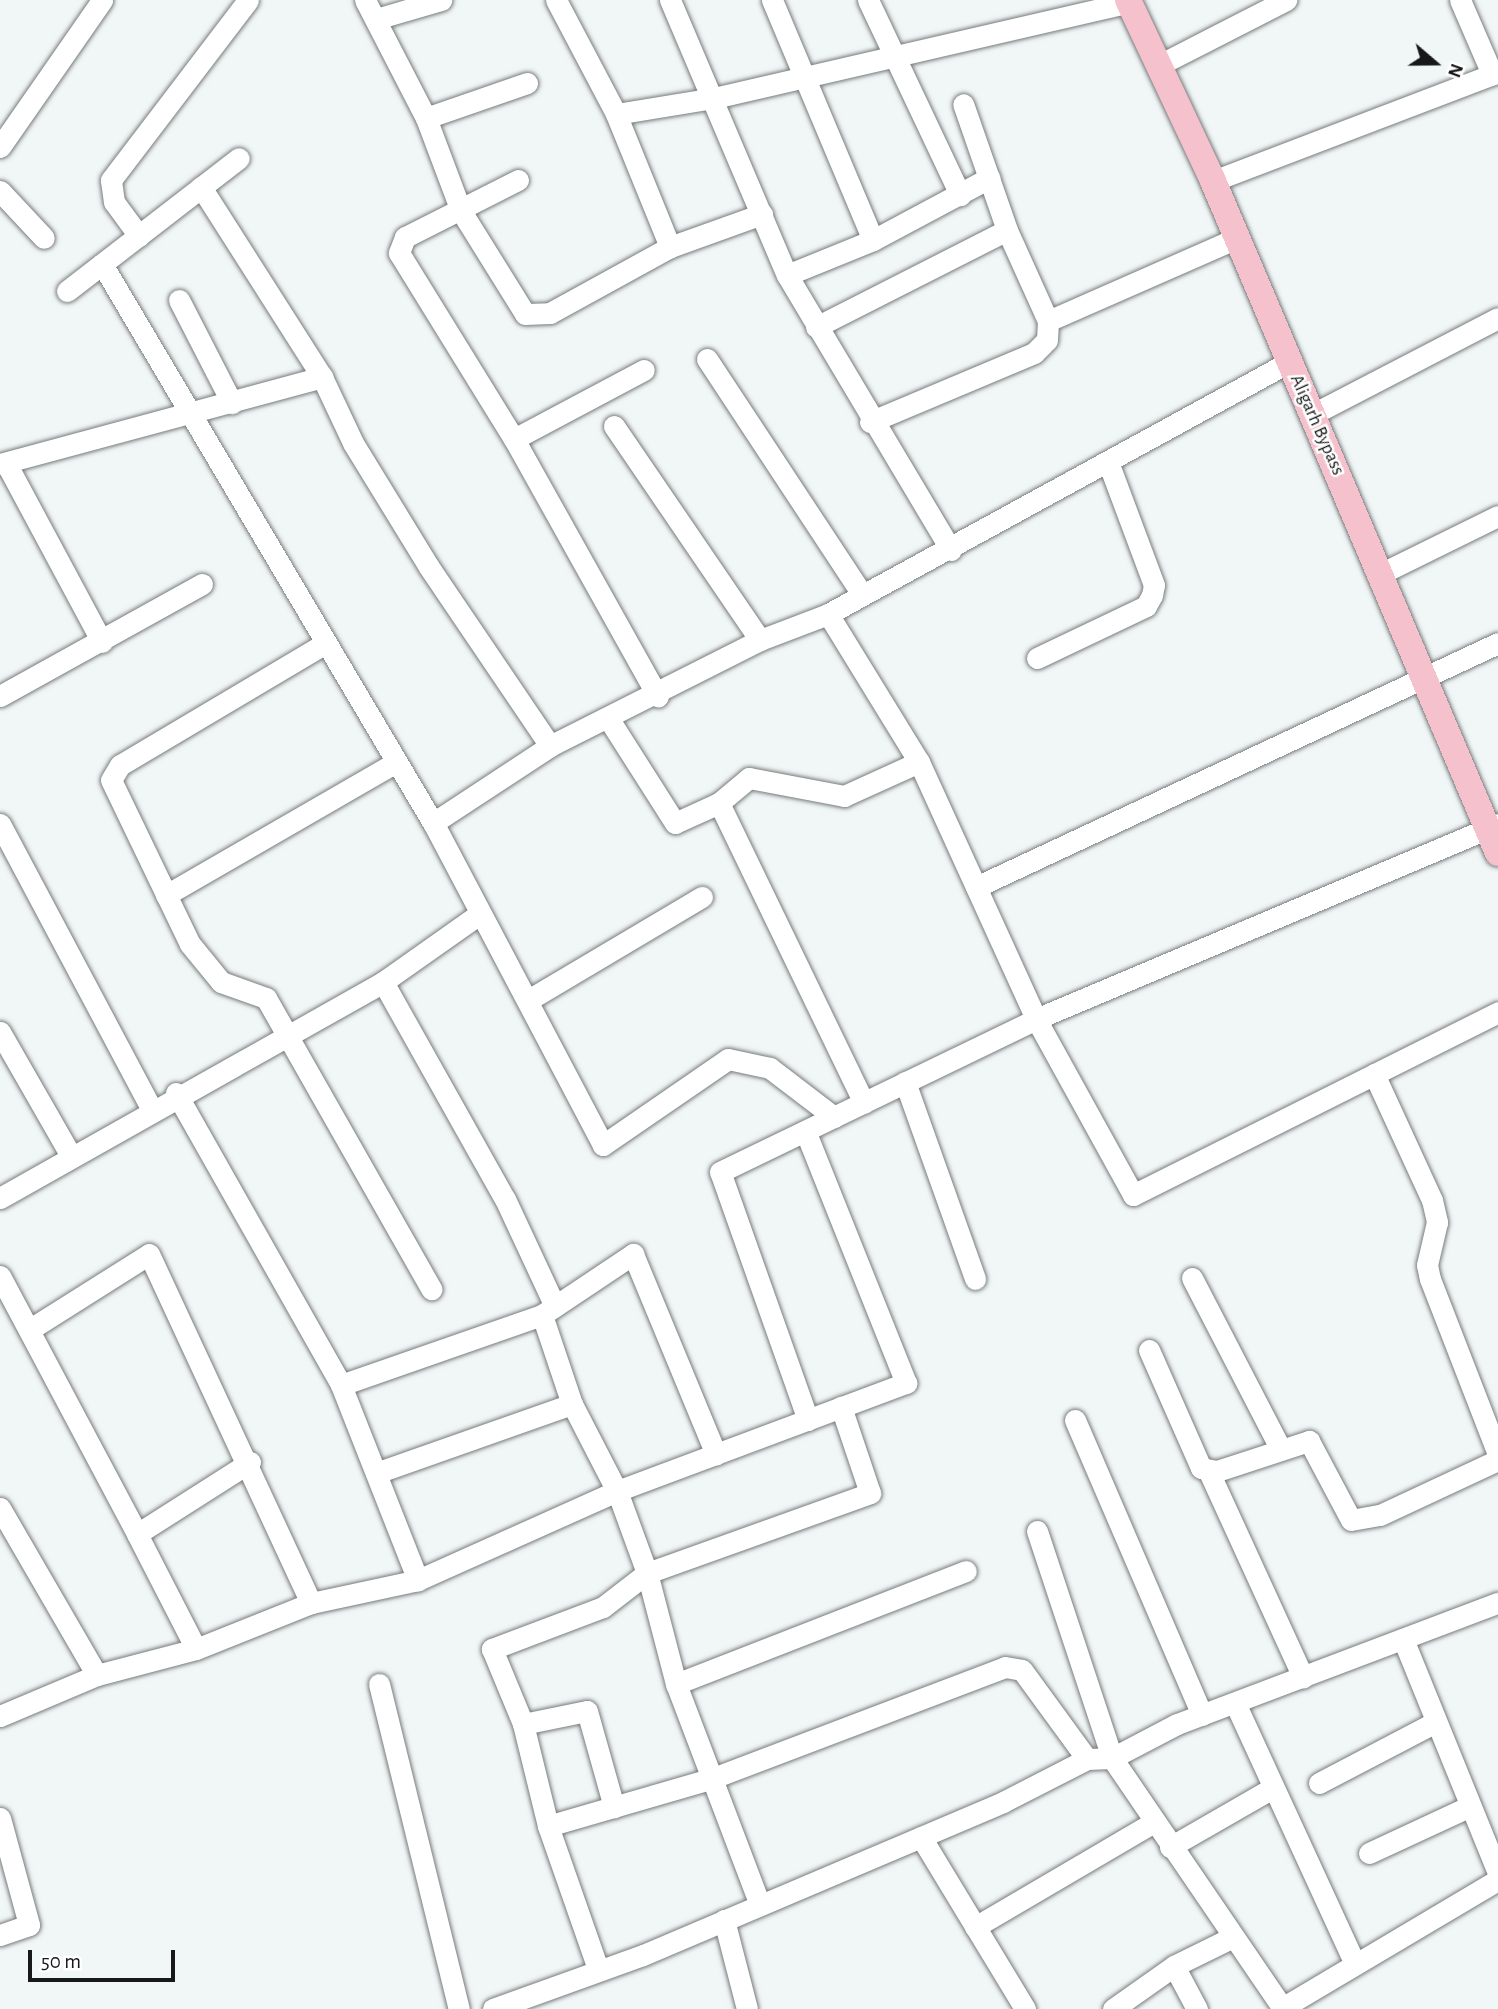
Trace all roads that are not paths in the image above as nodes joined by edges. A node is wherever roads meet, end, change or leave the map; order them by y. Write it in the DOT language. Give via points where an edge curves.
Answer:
graph roads {
  1 [pos="102,0"];
  2 [pos="248,0"];
  3 [pos="441,0"];
  4 [pos="556,0"];
  5 [pos="670,0"];
  6 [pos="772,0"];
  7 [pos="868,0"];
  8 [pos="1286,0"];
  9 [pos="1460,0"];
  10 [pos="1128,1"];
  11 [pos="370,9"];
  12 [pos="889,55"];
  13 [pos="1159,65"];
  14 [pos="1495,73"];
  15 [pos="804,75"];
  16 [pos="527,83"];
  17 [pos="714,98"];
  18 [pos="963,104"];
  19 [pos="616,114"];
  20 [pos="426,118"];
  21 [pos="0,147"];
  22 [pos="239,158"];
  23 [pos="989,178"];
  24 [pos="518,180"];
  25 [pos="1213,181"];
  26 [pos="201,187"];
  27 [pos="0,191"];
  28 [pos="960,195"];
  29 [pos="461,211"];
  30 [pos="762,214"];
  31 [pos="1007,230"];
  32 [pos="139,236"];
  33 [pos="44,238"];
  34 [pos="1237,238"];
  35 [pos="873,240"];
  36 [pos="670,247"];
  37 [pos="102,264"];
  38 [pos="787,275"];
  39 [pos="67,291"];
  40 [pos="180,300"];
  41 [pos="1498,318"];
  42 [pos="1048,321"];
  43 [pos="816,327"];
  44 [pos="707,359"];
  45 [pos="1289,362"];
  46 [pos="644,370"];
  47 [pos="322,377"];
  48 [pos="232,403"];
  49 [pos="1313,414"];
  50 [pos="191,415"];
  51 [pos="870,422"];
  52 [pos="614,426"];
  53 [pos="514,439"];
  54 [pos="1108,462"];
  55 [pos="3,463"];
  56 [pos="1498,516"];
  57 [pos="951,550"];
  58 [pos="1382,573"];
  59 [pos="202,584"];
  60 [pos="862,594"];
  61 [pos="828,614"];
  62 [pos="760,640"];
  63 [pos="102,642"];
  64 [pos="1498,643"];
  65 [pos="324,644"];
  66 [pos="1037,658"];
  67 [pos="1424,674"];
  68 [pos="0,696"];
  69 [pos="658,697"];
  70 [pos="610,721"];
  71 [pos="550,746"];
  72 [pos="396,762"];
  73 [pos="919,762"];
  74 [pos="719,803"];
  75 [pos="433,823"];
  76 [pos="0,824"];
  77 [pos="1495,835"];
  78 [pos="976,887"];
  79 [pos="166,895"];
  80 [pos="702,897"];
  81 [pos="478,915"];
  82 [pos="383,982"];
  83 [pos="530,999"];
  84 [pos="1498,1012"];
  85 [pos="1036,1019"];
  86 [pos="0,1032"];
  87 [pos="289,1034"];
  88 [pos="1374,1074"];
  89 [pos="905,1082"];
  90 [pos="176,1093"];
  91 [pos="863,1103"];
  92 [pos="151,1108"];
  93 [pos="834,1117"];
  94 [pos="805,1131"];
  95 [pos="71,1156"];
  96 [pos="0,1198"];
  97 [pos="0,1276"];
  98 [pos="1192,1278"];
  99 [pos="975,1279"];
  100 [pos="432,1289"];
  101 [pos="549,1310"];
  102 [pos="32,1328"];
  103 [pos="1149,1350"];
  104 [pos="341,1385"];
  105 [pos="572,1404"];
  106 [pos="841,1407"];
  107 [pos="808,1420"];
  108 [pos="1075,1420"];
  109 [pos="1279,1446"];
  110 [pos="716,1454"];
  111 [pos="1498,1454"];
  112 [pos="1498,1460"];
  113 [pos="250,1462"];
  114 [pos="1209,1472"];
  115 [pos="376,1473"];
  116 [pos="617,1491"];
  117 [pos="0,1508"];
  118 [pos="1037,1531"];
  119 [pos="137,1534"];
  120 [pos="966,1571"];
  121 [pos="647,1573"];
  122 [pos="418,1580"];
  123 [pos="311,1603"];
  124 [pos="1497,1605"];
  125 [pos="1403,1639"];
  126 [pos="196,1649"];
  127 [pos="97,1675"];
  128 [pos="1303,1677"];
  129 [pos="379,1684"];
  130 [pos="676,1684"];
  131 [pos="1234,1703"];
  132 [pos="1202,1715"];
  133 [pos="0,1716"];
  134 [pos="523,1724"];
  135 [pos="1432,1724"];
  136 [pos="1112,1758"];
  137 [pos="1087,1759"];
  138 [pos="713,1778"];
  139 [pos="1319,1783"];
  140 [pos="1271,1790"];
  141 [pos="614,1807"];
  142 [pos="1468,1807"];
  143 [pos="0,1818"];
  144 [pos="1154,1822"];
  145 [pos="548,1826"];
  146 [pos="921,1837"];
  147 [pos="1170,1847"];
  148 [pos="1369,1853"];
  149 [pos="1498,1873"];
  150 [pos="1498,1880"];
  151 [pos="760,1905"];
  152 [pos="724,1920"];
  153 [pos="975,1927"];
  154 [pos="0,1935"];
  155 [pos="1231,1938"];
  156 [pos="1354,1964"];
  157 [pos="597,1966"];
  158 [pos="1174,1966"];
  159 [pos="1283,2008"];
  160 [pos="460,2009"];
  161 [pos="494,2009"];
  162 [pos="747,2009"];
  163 [pos="1025,2009"];
  164 [pos="1113,2009"];
  165 [pos="1197,2009"];
  1 -- 21 [label="street"];
  2 -- 32 [label="street" via="111,180 114,202"];
  3 -- 11 [label="street"];
  4 -- 19 [label="street"];
  5 -- 17 [label="street"];
  6 -- 15 [label="street"];
  7 -- 12 [label="street"];
  8 -- 13 [label="street"];
  9 -- 14 [label="street"];
  10 -- 12 [label="street"];
  10 -- 13 [label="main road, Aligarh Bypass"];
  11 -- 20 [label="street"];
  12 -- 15 [label="street"];
  12 -- 28 [label="street"];
  13 -- 25 [label="main road, Aligarh Bypass"];
  14 -- 25 [label="street"];
  15 -- 17 [label="street"];
  15 -- 35 [label="street"];
  16 -- 20 [label="street"];
  17 -- 19 [label="street"];
  17 -- 30 [label="street"];
  18 -- 23 [label="street"];
  19 -- 36 [label="street"];
  20 -- 29 [label="street"];
  22 -- 26 [label="street"];
  23 -- 28 [label="street"];
  23 -- 31 [label="street"];
  24 -- 29 [label="street"];
  25 -- 34 [label="main road, Aligarh Bypass"];
  26 -- 32 [label="street"];
  26 -- 47 [label="street"];
  27 -- 33 [label="street"];
  28 -- 35 [label="street"];
  29 -- 36 [label="street" via="520,309 532,318"];
  29 -- 53 [label="street" via="405,236 399,253"];
  30 -- 36 [label="street"];
  30 -- 38 [label="street"];
  31 -- 42 [label="street"];
  31 -- 43 [label="street"];
  32 -- 37 [label="street"];
  34 -- 42 [label="street"];
  34 -- 45 [label="main road, Aligarh Bypass"];
  35 -- 38 [label="street"];
  37 -- 39 [label="street"];
  37 -- 50 [label="street"];
  38 -- 43 [label="street"];
  40 -- 48 [label="street"];
  41 -- 49 [label="street"];
  42 -- 51 [label="street" via="1047,340 1034,353"];
  43 -- 51 [label="street"];
  44 -- 60 [label="street"];
  45 -- 49 [label="main road, Aligarh Bypass"];
  45 -- 54 [label="street"];
  46 -- 53 [label="street"];
  47 -- 48 [label="street"];
  47 -- 71 [label="street" via="353,443 415,545"];
  48 -- 50 [label="street"];
  49 -- 58 [label="main road, Aligarh Bypass"];
  50 -- 55 [label="street"];
  50 -- 65 [label="street" via="278,554"];
  51 -- 57 [label="street"];
  52 -- 62 [label="street"];
  53 -- 69 [label="street"];
  54 -- 57 [label="street"];
  54 -- 66 [label="street" via="1154,584 1152,596 1146,606"];
  55 -- 63 [label="street"];
  56 -- 58 [label="street"];
  57 -- 60 [label="street"];
  58 -- 67 [label="main road, Aligarh Bypass"];
  59 -- 63 [label="street"];
  60 -- 61 [label="street"];
  61 -- 62 [label="street"];
  61 -- 73 [label="street"];
  62 -- 69 [label="street"];
  63 -- 68 [label="street"];
  64 -- 67 [label="street"];
  65 -- 72 [label="street"];
  65 -- 79 [label="street" via="120,765 111,780"];
  67 -- 77 [label="main road, Aligarh Bypass"];
  67 -- 78 [label="street"];
  69 -- 70 [label="street"];
  70 -- 71 [label="street"];
  70 -- 74 [label="street" via="675,823"];
  71 -- 75 [label="street"];
  72 -- 75 [label="street"];
  72 -- 79 [label="street"];
  73 -- 74 [label="street" via="844,796 749,778"];
  73 -- 78 [label="street"];
  74 -- 91 [label="street"];
  75 -- 81 [label="street"];
  76 -- 92 [label="street"];
  77 -- 85 [label="street"];
  78 -- 85 [label="street"];
  79 -- 87 [label="street" via="207,968 221,982 266,998"];
  80 -- 83 [label="street"];
  81 -- 82 [label="street"];
  81 -- 83 [label="street"];
  82 -- 87 [label="street"];
  82 -- 101 [label="street" via="505,1199"];
  83 -- 93 [label="street" via="603,1145 728,1059 770,1068"];
  84 -- 88 [label="street"];
  85 -- 88 [label="street" via="1133,1195"];
  85 -- 89 [label="street"];
  86 -- 95 [label="street"];
  87 -- 90 [label="street"];
  87 -- 100 [label="street"];
  88 -- 111 [label="street" via="1432,1200 1437,1222 1427,1265 1430,1279"];
  89 -- 91 [label="street"];
  89 -- 99 [label="street"];
  90 -- 92 [label="street"];
  90 -- 104 [label="street"];
  91 -- 93 [label="street"];
  92 -- 95 [label="street"];
  93 -- 94 [label="street"];
  94 -- 106 [label="street" via="906,1382"];
  94 -- 107 [label="street" via="719,1171"];
  95 -- 96 [label="street"];
  97 -- 102 [label="street"];
  98 -- 109 [label="street"];
  101 -- 104 [label="street"];
  101 -- 105 [label="street"];
  101 -- 110 [label="street" via="633,1254"];
  102 -- 113 [label="street" via="149,1254"];
  102 -- 119 [label="street"];
  103 -- 114 [label="street" via="1193,1455"];
  104 -- 115 [label="street"];
  105 -- 115 [label="street"];
  105 -- 116 [label="street"];
  106 -- 107 [label="street"];
  106 -- 121 [label="street" via="870,1493"];
  107 -- 110 [label="street"];
  108 -- 132 [label="street"];
  109 -- 112 [label="street" via="1309,1441 1342,1510 1363,1521"];
  109 -- 114 [label="street"];
  110 -- 116 [label="street"];
  113 -- 119 [label="street"];
  113 -- 123 [label="street"];
  114 -- 128 [label="street"];
  115 -- 122 [label="street"];
  116 -- 121 [label="street"];
  116 -- 122 [label="street"];
  117 -- 127 [label="street"];
  118 -- 136 [label="street"];
  119 -- 126 [label="street"];
  120 -- 130 [label="street"];
  121 -- 130 [label="street"];
  121 -- 134 [label="street" via="603,1607 492,1649"];
  122 -- 123 [label="street"];
  123 -- 126 [label="street"];
  124 -- 125 [label="street"];
  125 -- 128 [label="street"];
  125 -- 135 [label="street"];
  126 -- 127 [label="street"];
  127 -- 133 [label="street"];
  128 -- 131 [label="street"];
  129 -- 160 [label="street"];
  130 -- 138 [label="street"];
  131 -- 132 [label="street"];
  131 -- 140 [label="street"];
  132 -- 136 [label="street"];
  134 -- 141 [label="street" via="587,1711"];
  134 -- 145 [label="street"];
  135 -- 139 [label="street"];
  135 -- 142 [label="street"];
  136 -- 137 [label="street"];
  136 -- 144 [label="street"];
  137 -- 138 [label="street" via="1073,1747 1022,1670 1006,1667"];
  137 -- 146 [label="street"];
  138 -- 141 [label="street"];
  138 -- 151 [label="street"];
  140 -- 147 [label="street"];
  140 -- 156 [label="street"];
  141 -- 145 [label="street"];
  142 -- 148 [label="street"];
  142 -- 149 [label="street"];
  143 -- 154 [label="street" via="29,1925"];
  144 -- 147 [label="street"];
  144 -- 153 [label="street"];
  145 -- 157 [label="street"];
  146 -- 151 [label="street"];
  146 -- 153 [label="street"];
  147 -- 155 [label="street"];
  150 -- 156 [label="street"];
  151 -- 152 [label="street"];
  152 -- 157 [label="street"];
  152 -- 162 [label="street"];
  153 -- 163 [label="street"];
  155 -- 158 [label="street"];
  155 -- 159 [label="street"];
  156 -- 159 [label="street"];
  157 -- 161 [label="street"];
  158 -- 164 [label="street"];
  158 -- 165 [label="street"];
}
